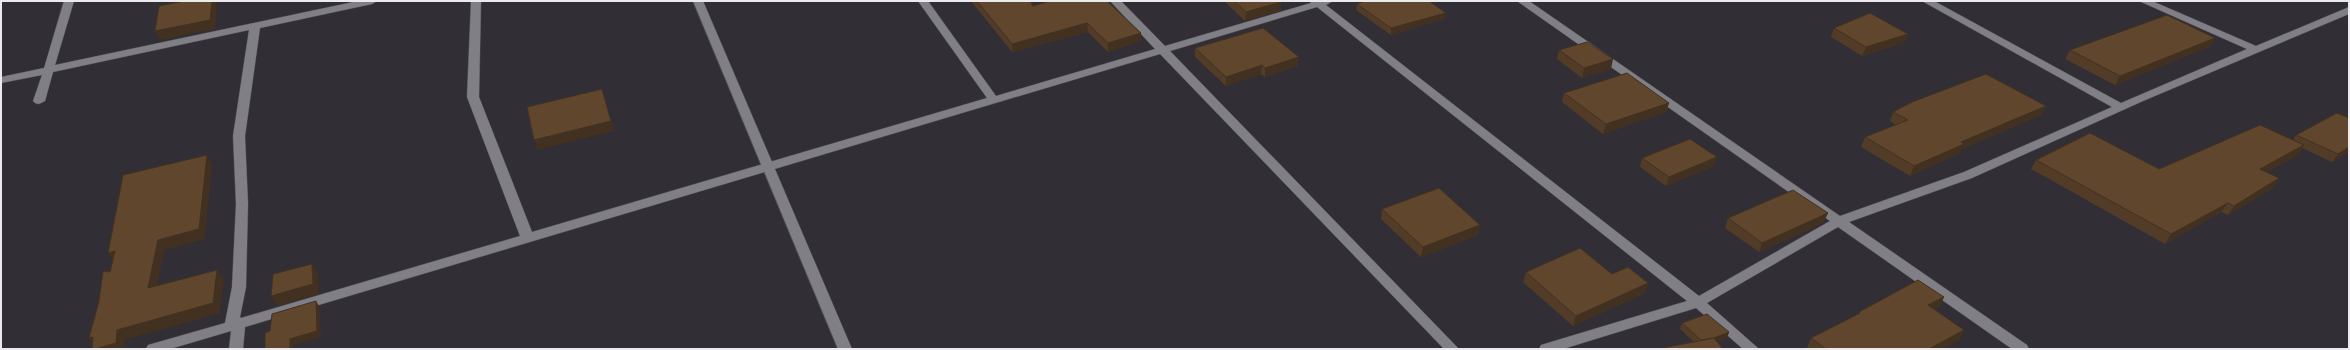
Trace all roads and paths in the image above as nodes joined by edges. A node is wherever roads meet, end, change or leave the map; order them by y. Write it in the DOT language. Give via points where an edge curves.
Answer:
graph roads {
  1 [pos="69,1"];
  2 [pos="372,1"];
  3 [pos="476,1"];
  4 [pos="698,1"];
  5 [pos="923,1"];
  6 [pos="1115,1"];
  7 [pos="1522,1"];
  8 [pos="1928,1"];
  9 [pos="2144,1"];
  10 [pos="1320,2"];
  11 [pos="2349,10"];
  12 [pos="255,27"];
  13 [pos="2255,49"];
  14 [pos="1161,50"];
  15 [pos="48,70"];
  16 [pos="1,80"];
  17 [pos="993,99"];
  18 [pos="39,101"];
  19 [pos="2121,107"];
  20 [pos="768,166"];
  21 [pos="1840,221"];
  22 [pos="527,237"];
  23 [pos="1698,302"];
  24 [pos="235,324"];
  25 [pos="153,349"];
  26 [pos="236,349"];
  27 [pos="845,349"];
  28 [pos="1452,349"];
  29 [pos="1546,349"];
  30 [pos="1752,349"];
  31 [pos="2022,349"];
  1 -- 15 [label="street"];
  2 -- 12 [label="street"];
  3 -- 22 [label="street" via="473,97"];
  4 -- 20 [label="street"];
  5 -- 17 [label="street"];
  6 -- 14 [label="street"];
  7 -- 21 [label="street"];
  8 -- 19 [label="street"];
  9 -- 13 [label="street"];
  10 -- 14 [label="street"];
  10 -- 23 [label="street"];
  11 -- 13 [label="street"];
  12 -- 15 [label="street"];
  12 -- 24 [label="street" via="239,136 242,204"];
  13 -- 19 [label="street"];
  14 -- 17 [label="street"];
  14 -- 28 [label="street"];
  15 -- 16 [label="street"];
  15 -- 18 [label="street"];
  17 -- 20 [label="street"];
  19 -- 21 [label="street" via="1968,176"];
  20 -- 22 [label="street"];
  20 -- 27 [label="street"];
  21 -- 23 [label="street"];
  21 -- 31 [label="street"];
  22 -- 24 [label="street"];
  23 -- 29 [label="street"];
  23 -- 30 [label="street"];
  24 -- 25 [label="street"];
  24 -- 26 [label="street"];
}
